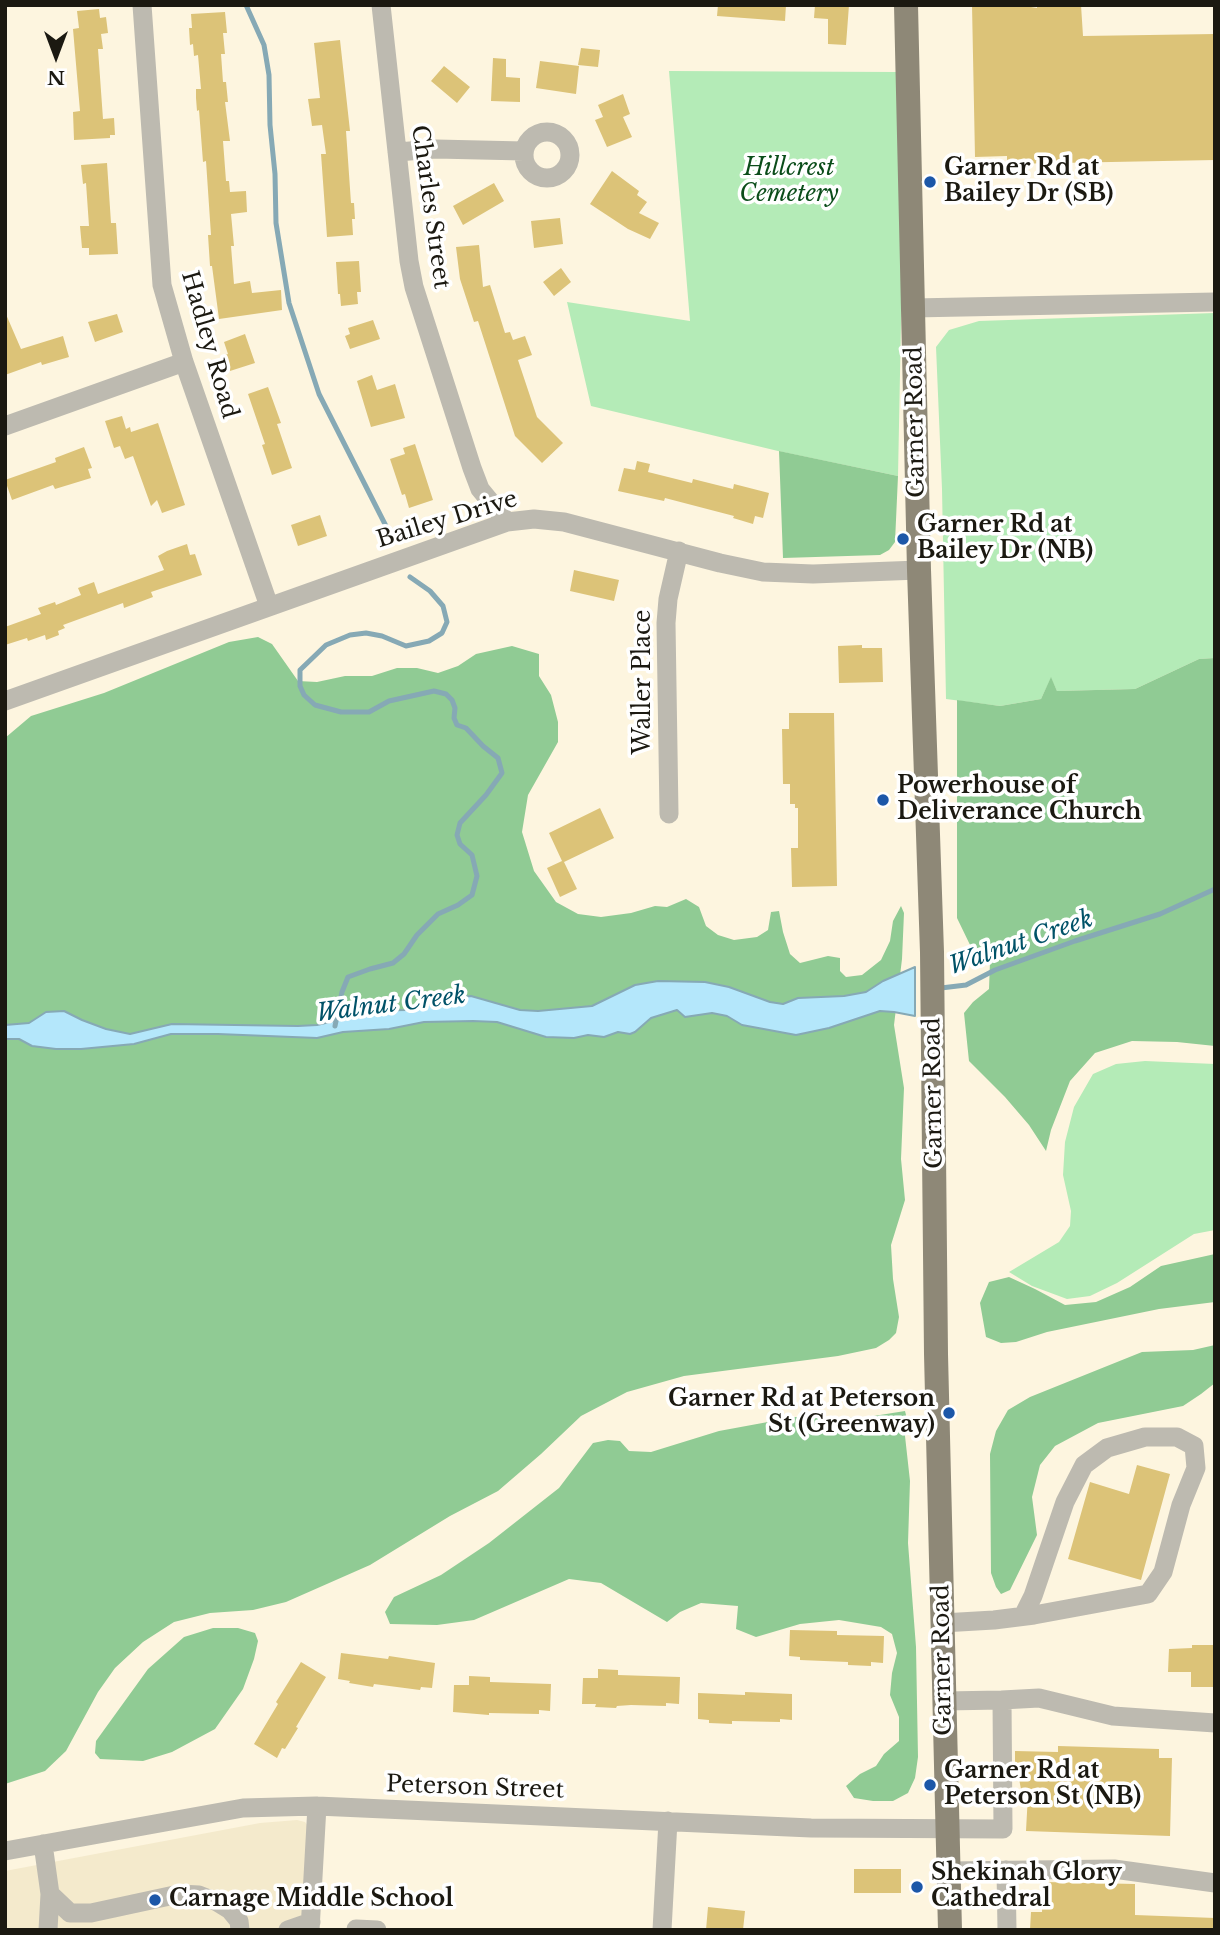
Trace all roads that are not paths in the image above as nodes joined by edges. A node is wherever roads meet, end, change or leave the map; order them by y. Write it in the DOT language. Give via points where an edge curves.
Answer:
graph roads {
  1 [pos="142,5"];
  2 [pos="381,5"];
  3 [pos="906,5"];
  4 [pos="524,151"];
  5 [pos="397,152"];
  6 [pos="1215,302"];
  7 [pos="913,308"];
  8 [pos="184,362"];
  9 [pos="5,426"];
  10 [pos="507,522"];
  11 [pos="679,551"];
  12 [pos="919,570"];
  13 [pos="269,606"];
  14 [pos="5,701"];
  15 [pos="669,814"];
  16 [pos="1023,1616"];
  17 [pos="942,1623"];
  18 [pos="1002,1700"];
  19 [pos="944,1701"];
  20 [pos="1215,1723"];
  21 [pos="317,1806"];
  22 [pos="668,1821"];
  23 [pos="947,1830"];
  24 [pos="43,1844"];
  25 [pos="5,1852"];
  26 [pos="1006,1870"];
  27 [pos="948,1871"];
  28 [pos="1215,1883"];
  29 [pos="50,1894"];
  30 [pos="310,1926"];
  31 [pos="356,1929"];
  32 [pos="48,1930"];
  33 [pos="240,1930"];
  34 [pos="288,1930"];
  35 [pos="377,1930"];
  36 [pos="662,1930"];
  37 [pos="950,1930"];
  38 [pos="1007,1930"];
  1 -- 8 [label="street, Hadley Road" via="162,285"];
  2 -- 5 [label="street, Charles Street"];
  3 -- 7 [label="main road, Garner Road"];
  4 -- 5 [label="street"];
  5 -- 10 [label="street, Charles Street" via="414,287 471,468 480,489"];
  6 -- 7 [label="street"];
  7 -- 12 [label="main road, Garner Road"];
  8 -- 9 [label="street"];
  8 -- 13 [label="street, Hadley Road"];
  10 -- 11 [label="street, Bailey Drive" via="564,522"];
  10 -- 13 [label="street, Bailey Drive"];
  11 -- 12 [label="street, Bailey Drive" via="763,572"];
  11 -- 15 [label="street, Waller Place" via="666,623"];
  12 -- 17 [label="main road, Garner Road" via="934,1036"];
  13 -- 14 [label="street, Bailey Drive"];
  16 -- 16 [label="street" via="1148,1594 1163,1572 1196,1468 1194,1446 1177,1437 1144,1437 1107,1448 1084,1465 1065,1502"];
  16 -- 17 [label="street"];
  17 -- 19 [label="main road, Garner Road"];
  18 -- 19 [label="street"];
  18 -- 20 [label="street" via="1039,1698 1113,1716"];
  18 -- 23 [label="street, Peterson Street" via="1003,1829"];
  19 -- 23 [label="main road, Garner Road"];
  21 -- 22 [label="street, Peterson Street"];
  21 -- 24 [label="street, Peterson Street" via="243,1808"];
  21 -- 30 [label="street"];
  22 -- 23 [label="street, Peterson Street"];
  22 -- 36 [label="street"];
  23 -- 27 [label="main road, Garner Road"];
  24 -- 25 [label="street, Peterson Street"];
  24 -- 29 [label="street"];
  26 -- 27 [label="street"];
  26 -- 28 [label="street" via="1114,1869"];
  26 -- 38 [label="street"];
  27 -- 37 [label="main road, Garner Road"];
  29 -- 32 [label="street"];
  29 -- 33 [label="street" via="70,1913 91,1913 179,1894 199,1895 230,1910"];
  30 -- 34 [label="street"];
  31 -- 35 [label="street"];
}
